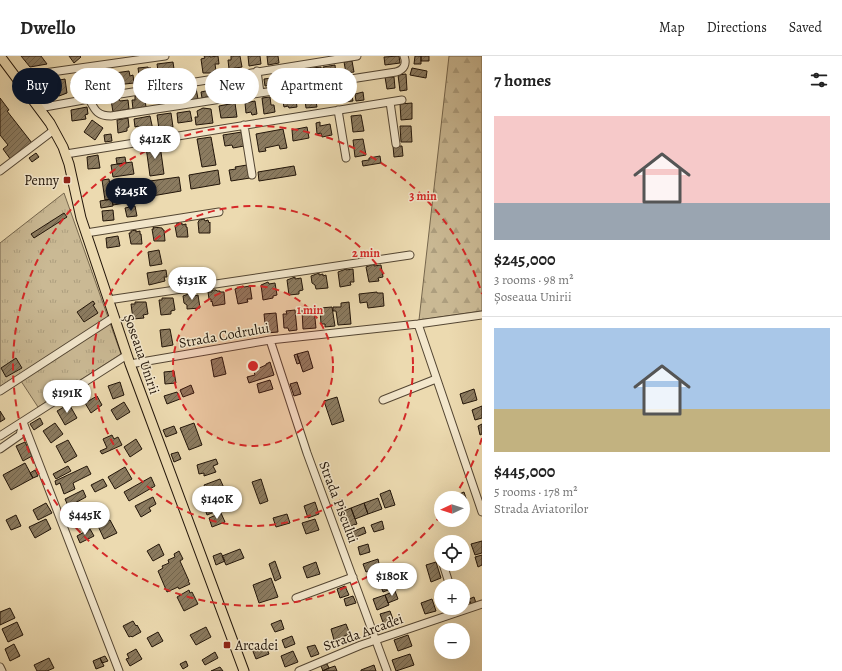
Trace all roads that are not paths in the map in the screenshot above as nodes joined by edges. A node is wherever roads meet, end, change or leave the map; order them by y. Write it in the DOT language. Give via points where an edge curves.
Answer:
graph roads {
  1 [pos="0,56"];
  2 [pos="165,56"];
  3 [pos="357,56"];
  4 [pos="404,56"];
  5 [pos="62,71"];
  6 [pos="259,71"];
  7 [pos="12,72"];
  8 [pos="205,80"];
  9 [pos="259,86"];
  10 [pos="125,93"];
  11 [pos="260,93"];
  12 [pos="402,100"];
  13 [pos="70,102"];
  14 [pos="390,102"];
  15 [pos="36,104"];
  16 [pos="92,104"];
  17 [pos="39,108"];
  18 [pos="338,110"];
  19 [pos="244,125"];
  20 [pos="54,130"];
  21 [pos="396,144"];
  22 [pos="66,154"];
  23 [pos="346,158"];
  24 [pos="0,171"];
  25 [pos="252,175"];
  26 [pos="219,212"];
  27 [pos="86,233"];
  28 [pos="410,255"];
  29 [pos="108,300"];
  30 [pos="482,315"];
  31 [pos="114,317"];
  32 [pos="418,324"];
  33 [pos="270,340"];
  34 [pos="129,360"];
  35 [pos="436,379"];
  36 [pos="0,391"];
  37 [pos="383,400"];
  38 [pos="23,422"];
  39 [pos="0,436"];
  40 [pos="0,449"];
  41 [pos="482,512"];
  42 [pos="353,577"];
  43 [pos="296,598"];
  44 [pos="482,604"];
  45 [pos="470,607"];
  46 [pos="445,615"];
  47 [pos="376,640"];
  48 [pos="0,667"];
  49 [pos="2,671"];
  50 [pos="120,671"];
  51 [pos="244,671"];
  52 [pos="299,671"];
  53 [pos="387,671"];
  1 -- 7 [label="main road, Șoseaua Unirii"];
  2 -- 5 [label="street"];
  3 -- 6 [label="street"];
  4 -- 11 [label="street" via="404,67 399,71"];
  8 -- 10 [label="street"];
  9 -- 11 [label="street"];
  11 -- 16 [label="street" via="111,116 99,114"];
  12 -- 14 [label="street"];
  13 -- 17 [label="street"];
  14 -- 18 [label="street"];
  14 -- 21 [label="street"];
  15 -- 17 [label="main road, Șoseaua Unirii"];
  17 -- 20 [label="main road, Șoseaua Unirii"];
  18 -- 19 [label="street"];
  18 -- 23 [label="street"];
  19 -- 22 [label="street"];
  19 -- 25 [label="street"];
  20 -- 22 [label="main road, Șoseaua Unirii"];
  20 -- 24 [label="street"];
  22 -- 27 [label="main road, Șoseaua Unirii"];
  26 -- 27 [label="street"];
  27 -- 29 [label="main road, Șoseaua Unirii"];
  28 -- 29 [label="street"];
  29 -- 31 [label="main road, Șoseaua Unirii"];
  30 -- 32 [label="street, Strada Codrului"];
  31 -- 34 [label="main road, Șoseaua Unirii"];
  31 -- 36 [label="street"];
  32 -- 33 [label="street, Strada Codrului"];
  32 -- 35 [label="street"];
  33 -- 34 [label="street, Strada Codrului"];
  33 -- 42 [label="street, Strada Piscului" via="307,453"];
  34 -- 38 [label="street"];
  34 -- 51 [label="main road, Șoseaua Unirii"];
  35 -- 37 [label="street"];
  35 -- 41 [label="street"];
  38 -- 39 [label="street"];
  38 -- 40 [label="street" via="20,435"];
  38 -- 50 [label="street"];
  42 -- 43 [label="street"];
  42 -- 47 [label="street, Strada Piscului"];
  44 -- 45 [label="street, Strada Arcadei"];
  46 -- 47 [label="street, Strada Arcadei"];
  47 -- 52 [label="street, Strada Arcadei"];
  47 -- 53 [label="street, Strada Piscului"];
  48 -- 49 [label="street"];
}
